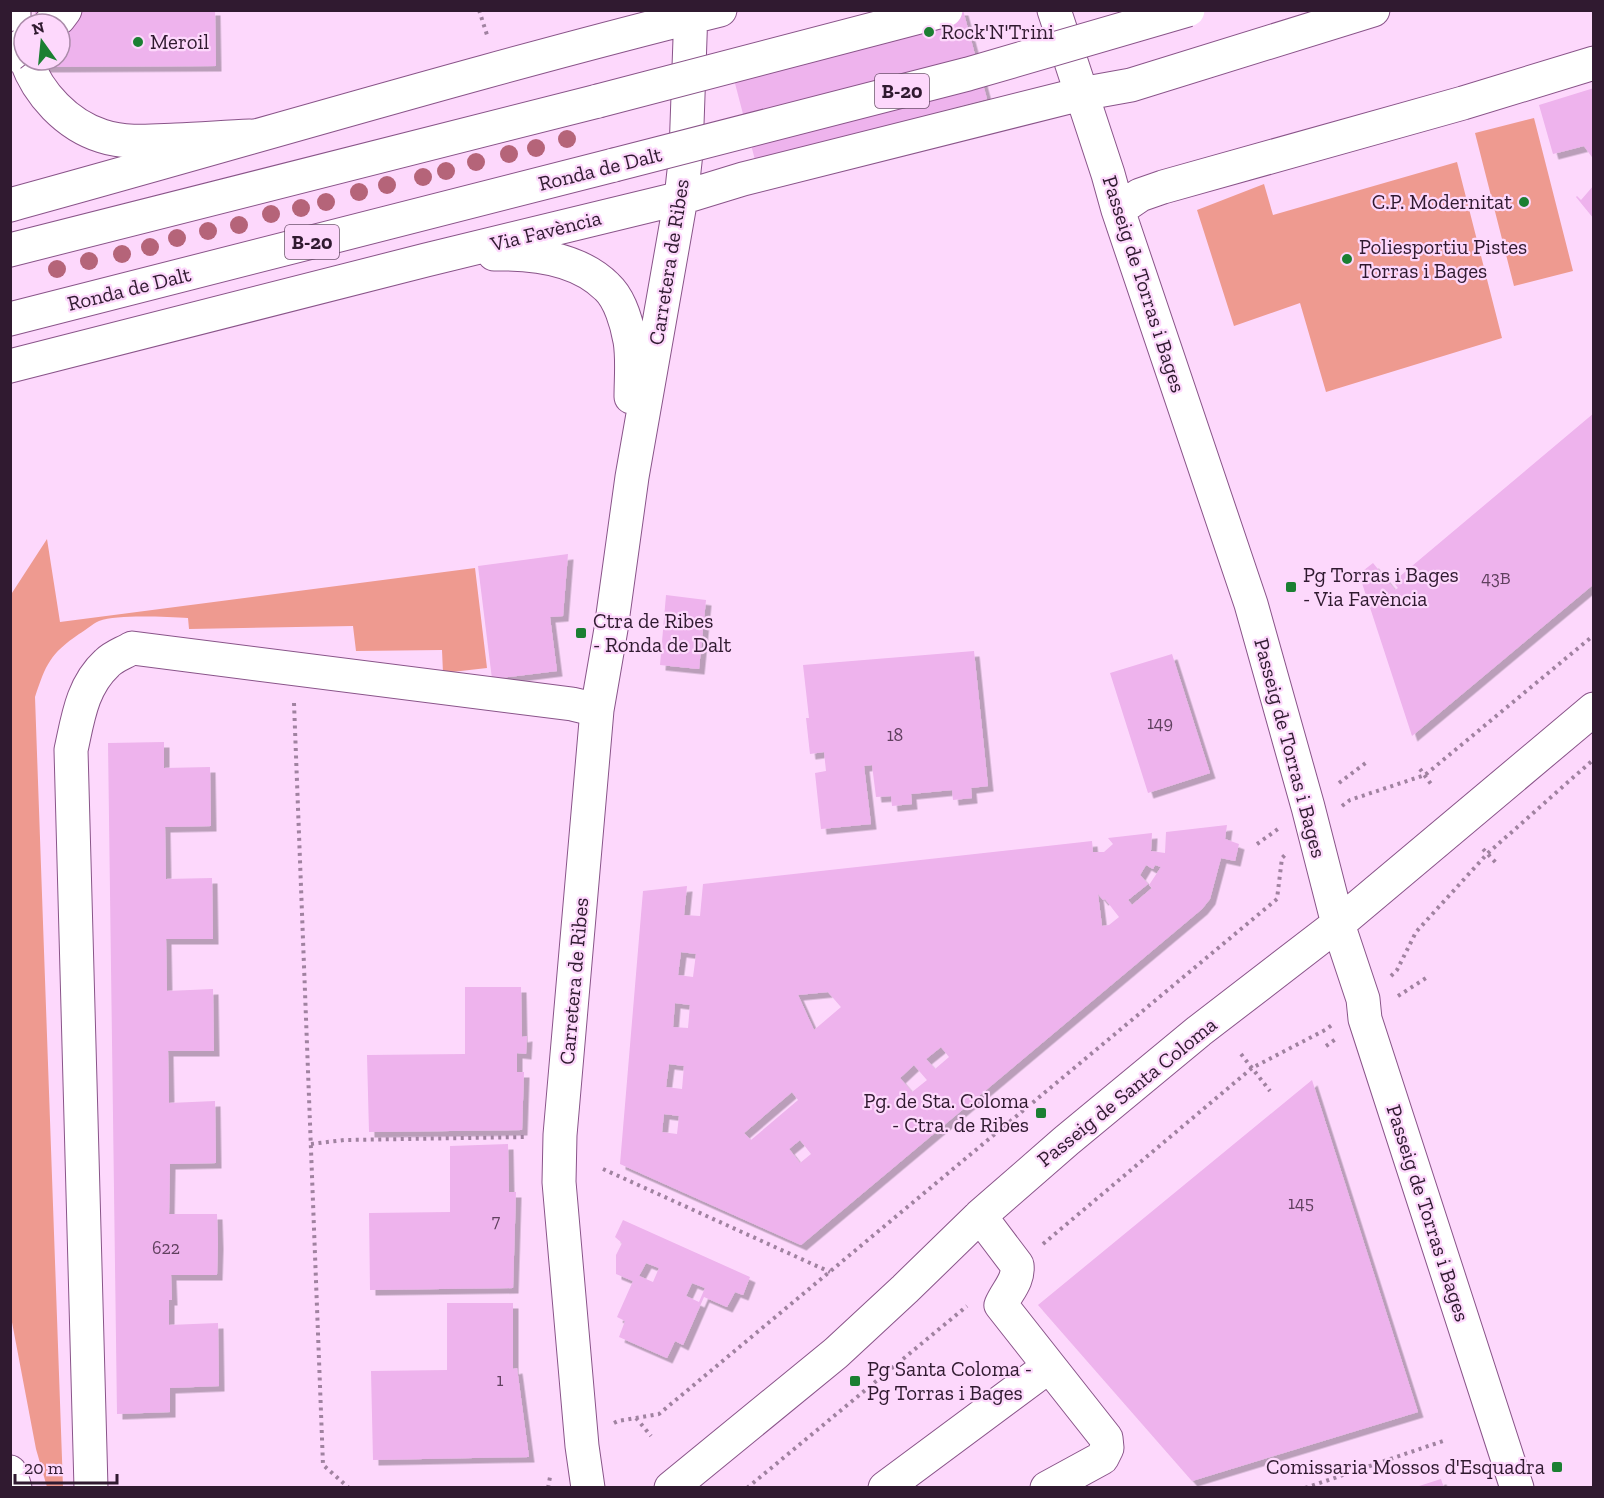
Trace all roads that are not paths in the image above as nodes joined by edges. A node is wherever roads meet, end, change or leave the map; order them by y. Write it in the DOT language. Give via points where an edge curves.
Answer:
graph roads {
  1 [pos="946,10"];
  2 [pos="1054,10"];
  3 [pos="1188,10"];
  4 [pos="1373,10"];
  5 [pos="700,13"];
  6 [pos="1593,63"];
  7 [pos="32,72"];
  8 [pos="1081,94"];
  9 [pos="250,136"];
  10 [pos="681,198"];
  11 [pos="10,205"];
  12 [pos="1118,210"];
  13 [pos="10,250"];
  14 [pos="450,254"];
  15 [pos="10,319"];
  16 [pos="10,366"];
  17 [pos="633,477"];
  18 [pos="1593,709"];
  19 [pos="597,710"];
  20 [pos="1338,924"];
  21 [pos="980,1216"];
  22 [pos="1048,1367"];
  23 [pos="10,1472"];
  24 [pos="15,1488"];
  25 [pos="91,1488"];
  26 [pos="588,1488"];
  27 [pos="671,1488"];
  28 [pos="885,1488"];
  29 [pos="1047,1488"];
  30 [pos="1517,1488"];
  1 -- 13 [label="main road, bridge"];
  2 -- 8 [label="main road, Passeig de Torras i Bages"];
  3 -- 15 [label="main road, Ronda de Dalt / B-20, bridge" via="968,74"];
  4 -- 8 [label="main road, Via Favència" via="1131,85"];
  5 -- 9 [label="main road"];
  5 -- 10 [label="main road, Carretera de Ribes"];
  6 -- 12 [label="main road" via="1163,187 1140,195"];
  7 -- 9 [label="main road" via="59,110 102,136 145,141"];
  8 -- 10 [label="main road, Via Favència"];
  8 -- 12 [label="main road, Passeig de Torras i Bages"];
  9 -- 11 [label="main road"];
  10 -- 14 [label="main road, Via Favència"];
  10 -- 17 [label="main road, Carretera de Ribes"];
  12 -- 20 [label="main road, Passeig de Torras i Bages" via="1251,604"];
  14 -- 16 [label="main road, Via Favència"];
  14 -- 17 [label="main road, Carretera de Ribes" via="537,255 567,263 609,288 623,314 631,343"];
  17 -- 19 [label="main road, Carretera de Ribes"];
  18 -- 20 [label="main road, Passeig de Santa Coloma"];
  19 -- 25 [label="main road" via="132,648 109,661 92,681 80,706 71,750"];
  19 -- 26 [label="main road, Carretera de Ribes" via="559,1182"];
  20 -- 21 [label="main road, Passeig de Santa Coloma" via="1199,1031"];
  20 -- 30 [label="main road, Passeig de Torras i Bages" via="1363,999 1365,1019"];
  21 -- 22 [label="main road" via="1017,1266 1016,1280 1001,1305"];
  21 -- 27 [label="main road, Passeig de Santa Coloma" via="836,1353"];
  22 -- 28 [label="main road"];
  22 -- 29 [label="main road" via="1106,1438 1107,1448 1102,1458"];
  23 -- 24 [label="main road"];
}
